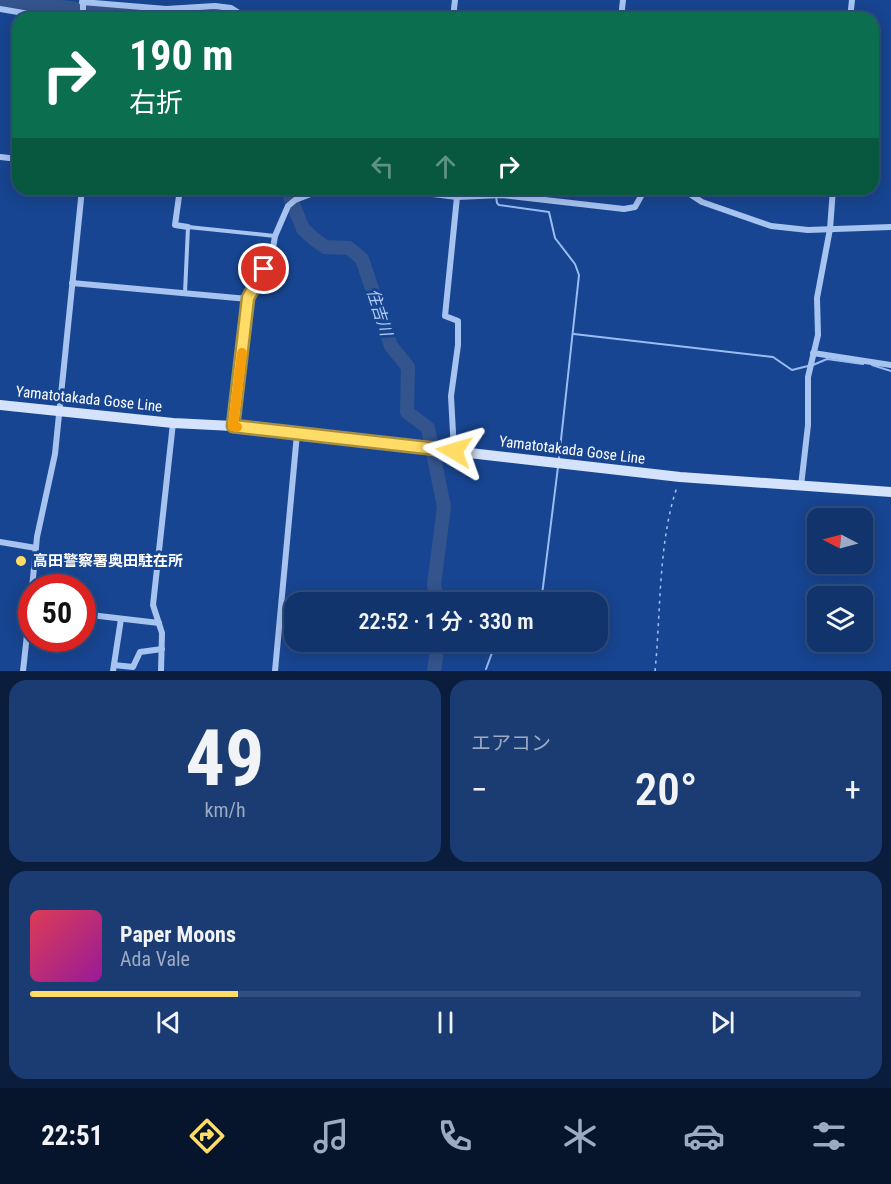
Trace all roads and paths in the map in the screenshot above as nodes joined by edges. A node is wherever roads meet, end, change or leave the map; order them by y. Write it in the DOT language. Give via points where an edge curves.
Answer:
graph roads {
  1 [pos="83,1"];
  2 [pos="0,9"];
  3 [pos="18,12"];
  4 [pos="237,12"];
  5 [pos="81,195"];
  6 [pos="179,195"];
  7 [pos="310,195"];
  8 [pos="449,195"];
  9 [pos="502,195"];
  10 [pos="502,195"];
  11 [pos="642,195"];
  12 [pos="691,195"];
  13 [pos="833,195"];
  14 [pos="458,196"];
  15 [pos="188,227"];
  16 [pos="891,228"];
  17 [pos="830,229"];
  18 [pos="275,236"];
  19 [pos="72,283"];
  20 [pos="185,293"];
  21 [pos="248,298"];
  22 [pos="813,353"];
  23 [pos="891,365"];
  24 [pos="0,405"];
  25 [pos="59,411"];
  26 [pos="173,423"];
  27 [pos="233,426"];
  28 [pos="297,434"];
  29 [pos="454,451"];
  30 [pos="680,477"];
  31 [pos="801,486"];
  32 [pos="891,492"];
  33 [pos="0,542"];
  34 [pos="36,548"];
  35 [pos="33,574"];
  36 [pos="96,616"];
  37 [pos="121,619"];
  38 [pos="159,623"];
  39 [pos="162,649"];
  40 [pos="25,652"];
  41 [pos="113,668"];
  42 [pos="23,671"];
  43 [pos="161,671"];
  44 [pos="275,671"];
  45 [pos="655,671"];
  1 -- 4 [label="street" via="166,9 215,6"];
  2 -- 3 [label="street"];
  5 -- 19 [label="street"];
  6 -- 15 [label="street" via="175,225"];
  7 -- 18 [label="street" via="291,203"];
  8 -- 14 [label="street"];
  9 -- 11 [label="street" via="624,209 635,207"];
  10 -- 14 [label="street"];
  12 -- 17 [label="street" via="771,226"];
  13 -- 17 [label="street"];
  14 -- 29 [label="street" via="445,316 458,321 451,396"];
  15 -- 18 [label="lane"];
  15 -- 20 [label="lane"];
  16 -- 17 [label="street"];
  17 -- 22 [label="street" via="817,298 818,335"];
  18 -- 21 [label="street" via="272,254"];
  19 -- 20 [label="street"];
  19 -- 25 [label="street"];
  20 -- 21 [label="street"];
  21 -- 27 [label="street"];
  22 -- 23 [label="street"];
  22 -- 31 [label="street"];
  24 -- 25 [label="main road, Yamatotakada Gose Line"];
  25 -- 26 [label="main road, Yamatotakada Gose Line"];
  25 -- 34 [label="street"];
  26 -- 27 [label="main road, Yamatotakada Gose Line"];
  26 -- 38 [label="street" via="153,597 153,612"];
  27 -- 28 [label="main road, Yamatotakada Gose Line"];
  28 -- 29 [label="main road, Yamatotakada Gose Line"];
  28 -- 44 [label="street"];
  29 -- 30 [label="main road, Yamatotakada Gose Line"];
  30 -- 31 [label="main road, Yamatotakada Gose Line"];
  30 -- 45 [label="path" via="672,500 664,562"];
  31 -- 32 [label="main road, Yamatotakada Gose Line"];
  33 -- 34 [label="street"];
  34 -- 35 [label="street"];
  36 -- 37 [label="street"];
  37 -- 38 [label="street"];
  37 -- 41 [label="street"];
  38 -- 39 [label="street"];
  39 -- 41 [label="street" via="140,652 133,667"];
  39 -- 43 [label="street"];
  40 -- 42 [label="street"];
}
